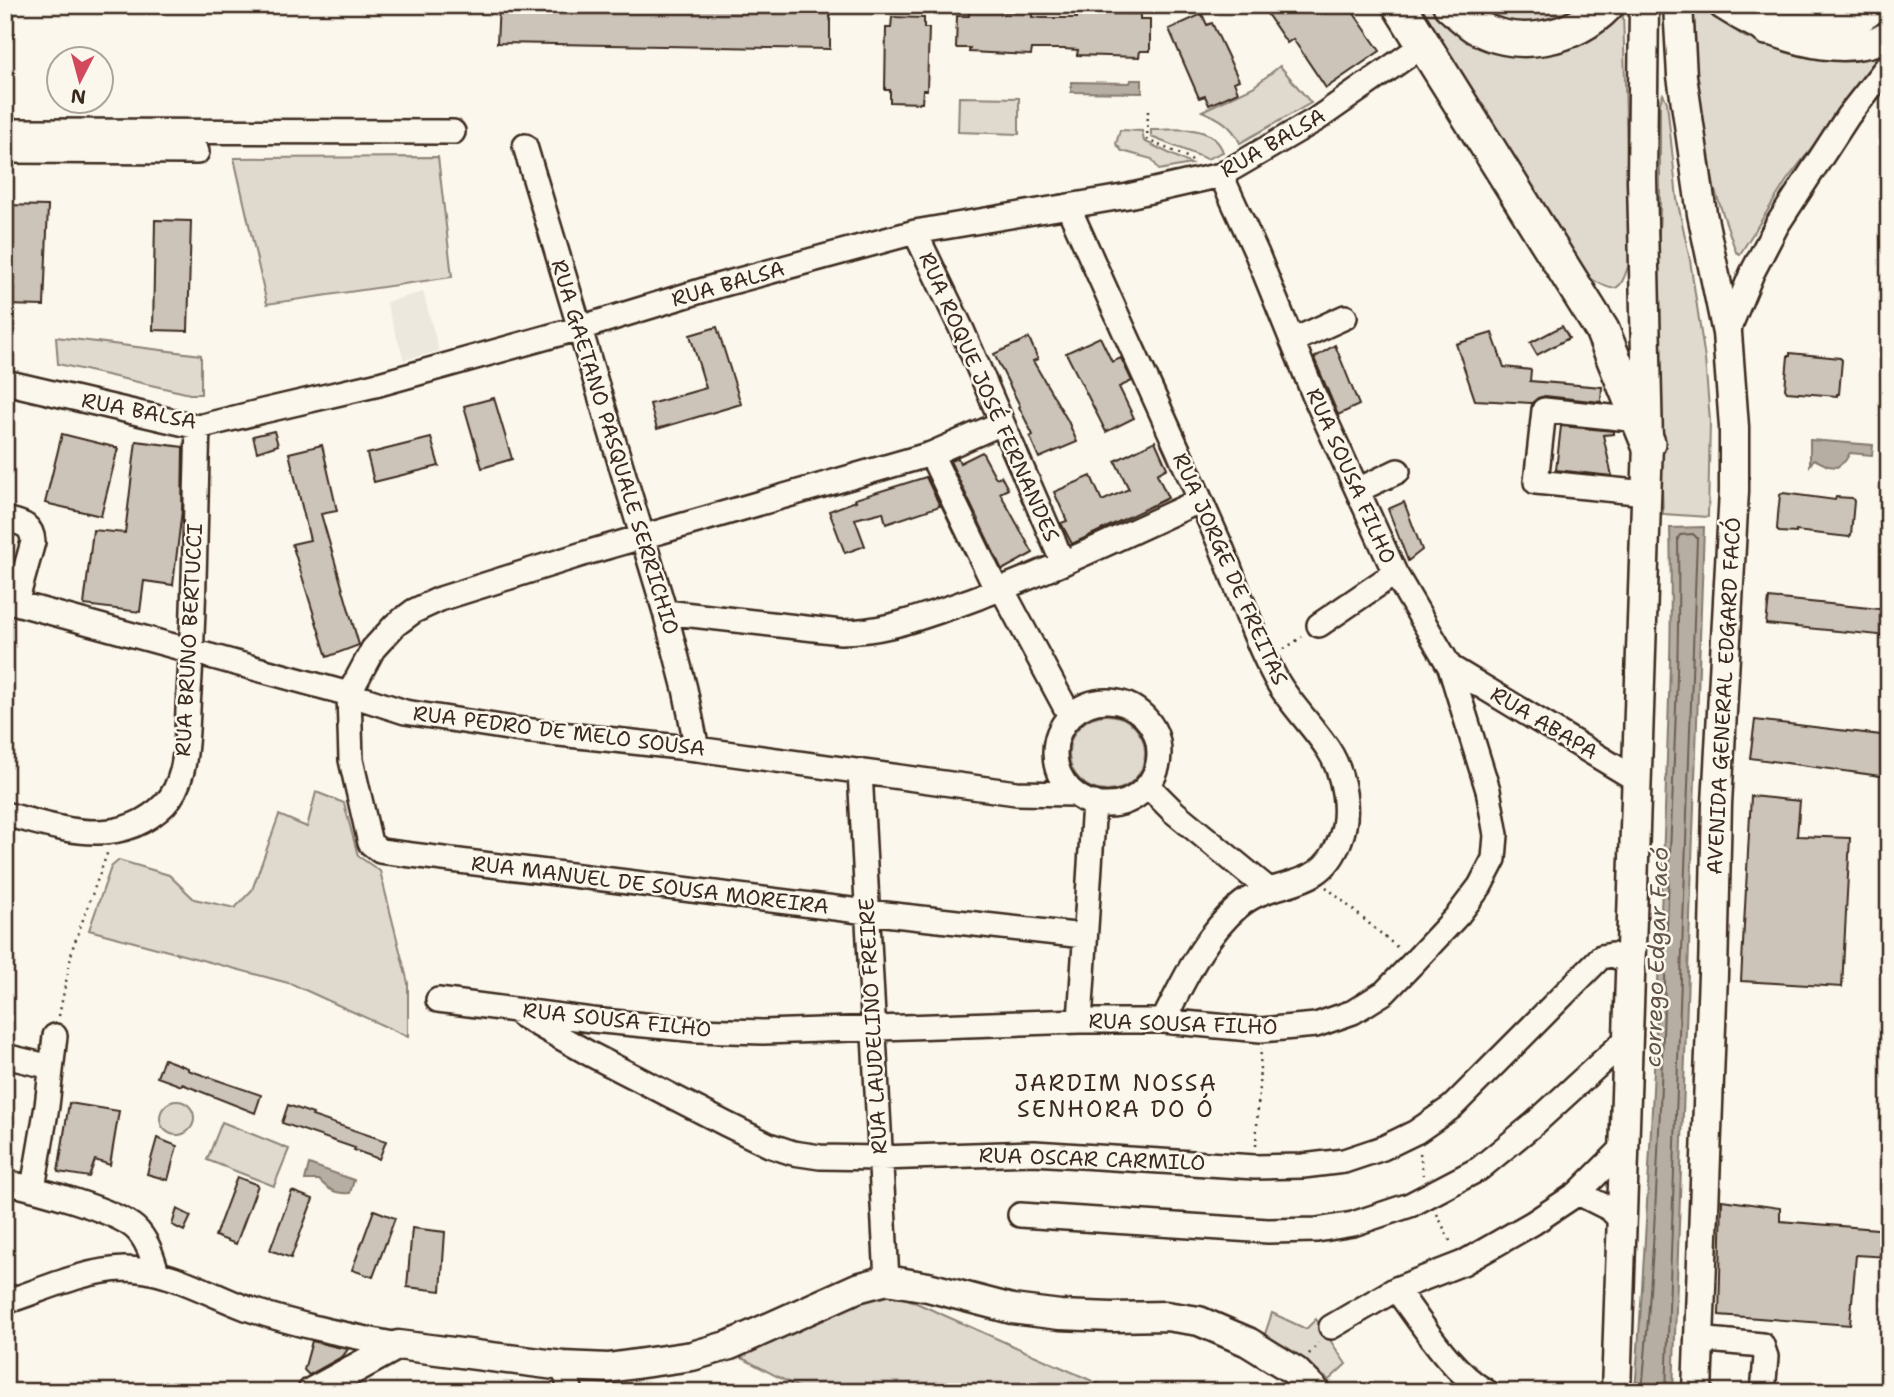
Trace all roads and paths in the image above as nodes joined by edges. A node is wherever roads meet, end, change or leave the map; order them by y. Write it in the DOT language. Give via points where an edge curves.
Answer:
graph roads {
  1 [pos="1399,5"];
  2 [pos="1450,5"];
  3 [pos="1607,5"];
  4 [pos="1644,5"];
  5 [pos="1678,5"];
  6 [pos="1723,5"];
  7 [pos="1873,5"];
  8 [pos="1767,28"];
  9 [pos="1889,36"];
  10 [pos="1423,45"];
  11 [pos="1889,64"];
  12 [pos="1148,111"];
  13 [pos="5,131"];
  14 [pos="453,132"];
  15 [pos="526,146"];
  16 [pos="5,151"];
  17 [pos="197,152"];
  18 [pos="1197,166"];
  19 [pos="1221,175"];
  20 [pos="1068,206"];
  21 [pos="915,232"];
  22 [pos="1345,317"];
  23 [pos="580,328"];
  24 [pos="1727,333"];
  25 [pos="1292,341"];
  26 [pos="5,382"];
  27 [pos="1002,423"];
  28 [pos="198,427"];
  29 [pos="1643,432"];
  30 [pos="931,454"];
  31 [pos="1398,471"];
  32 [pos="1358,490"];
  33 [pos="1646,493"];
  34 [pos="1199,501"];
  35 [pos="5,519"];
  36 [pos="641,537"];
  37 [pos="1063,563"];
  38 [pos="1395,573"];
  39 [pos="999,590"];
  40 [pos="10,601"];
  41 [pos="665,612"];
  42 [pos="1319,625"];
  43 [pos="192,650"];
  44 [pos="1267,661"];
  45 [pos="1450,667"];
  46 [pos="349,694"];
  47 [pos="1070,716"];
  48 [pos="697,750"];
  49 [pos="860,771"];
  50 [pos="1637,780"];
  51 [pos="1148,786"];
  52 [pos="1084,798"];
  53 [pos="5,814"];
  54 [pos="114,832"];
  55 [pos="1313,876"];
  56 [pos="1269,890"];
  57 [pos="867,912"];
  58 [pos="1084,936"];
  59 [pos="1414,962"];
  60 [pos="1632,962"];
  61 [pos="438,1000"];
  62 [pos="510,1008"];
  63 [pos="1080,1021"];
  64 [pos="1163,1021"];
  65 [pos="873,1028"];
  66 [pos="1261,1030"];
  67 [pos="55,1036"];
  68 [pos="1628,1038"];
  69 [pos="5,1056"];
  70 [pos="51,1067"];
  71 [pos="1625,1146"];
  72 [pos="880,1158"];
  73 [pos="1255,1167"];
  74 [pos="5,1182"];
  75 [pos="33,1188"];
  76 [pos="1578,1193"];
  77 [pos="1020,1215"];
  78 [pos="1621,1220"];
  79 [pos="157,1272"];
  80 [pos="887,1280"];
  81 [pos="1396,1289"];
  82 [pos="5,1303"];
  83 [pos="1331,1327"];
  84 [pos="1698,1339"];
  85 [pos="398,1345"];
  86 [pos="1295,1371"];
  87 [pos="567,1379"];
  88 [pos="312,1392"];
  89 [pos="1316,1392"];
  90 [pos="1487,1392"];
  91 [pos="1616,1392"];
  92 [pos="1697,1392"];
  93 [pos="1762,1392"];
  1 -- 10 [label="highway"];
  2 -- 3 [label="highway" via="1476,27 1535,40 1574,29"];
  4 -- 29 [label="main road"];
  5 -- 24 [label="main road, AVENIDA GENERAL EDGARD FACÓ" via="1682,76 1702,214"];
  6 -- 8 [label="main road"];
  7 -- 8 [label="highway" via="1843,24 1790,31"];
  8 -- 9 [label="main road" via="1794,40 1825,45 1858,44"];
  10 -- 19 [label="street, RUA BALSA" via="1317,119"];
  10 -- 29 [label="highway" via="1602,330"];
  11 -- 24 [label="street" via="1848,116 1777,225"];
  12 -- 18 [label="path" via="1147,140"];
  13 -- 14 [label="street"];
  15 -- 23 [label="street, RUA GAETANO PASQUALE SERRICHIO"];
  16 -- 17 [label="street"];
  19 -- 20 [label="street, RUA BALSA"];
  19 -- 25 [label="street, RUA SOUSA FILHO"];
  20 -- 21 [label="street, RUA BALSA"];
  20 -- 34 [label="street, RUA JORGE DE FREITAS"];
  21 -- 23 [label="street, RUA BALSA"];
  21 -- 27 [label="street, RUA ROQUE JOSÉ FERNANDES"];
  22 -- 25 [label="street"];
  23 -- 28 [label="street, RUA BALSA" via="379,384"];
  23 -- 36 [label="street, RUA GAETANO PASQUALE SERRICHIO"];
  24 -- 84 [label="main road, AVENIDA GENERAL EDGARD FACÓ" via="1734,491 1717,804"];
  25 -- 32 [label="street, RUA SOUSA FILHO"];
  26 -- 28 [label="street, RUA BALSA"];
  27 -- 30 [label="street"];
  27 -- 37 [label="street, RUA ROQUE JOSÉ FERNANDES"];
  28 -- 43 [label="street, RUA BRUNO BERTUCCI"];
  29 -- 33 [label="main road"];
  29 -- 33 [label="street" via="1544,410 1536,482"];
  30 -- 36 [label="street"];
  30 -- 39 [label="street"];
  31 -- 32 [label="street"];
  32 -- 38 [label="street, RUA SOUSA FILHO"];
  33 -- 50 [label="main road"];
  34 -- 37 [label="street"];
  34 -- 44 [label="street, RUA JORGE DE FREITAS"];
  35 -- 40 [label="street" via="24,524 33,542"];
  36 -- 41 [label="street, RUA GAETANO PASQUALE SERRICHIO"];
  36 -- 46 [label="street" via="414,611 373,649"];
  37 -- 39 [label="street"];
  38 -- 42 [label="street"];
  38 -- 45 [label="street, RUA SOUSA FILHO"];
  39 -- 41 [label="street" via="867,632"];
  39 -- 47 [label="street"];
  40 -- 43 [label="street, RUA PEDRO DE MELO SOUSA"];
  41 -- 48 [label="street, RUA GAETANO PASQUALE SERRICHIO"];
  42 -- 44 [label="path"];
  43 -- 46 [label="street, RUA PEDRO DE MELO SOUSA"];
  43 -- 54 [label="street, RUA BRUNO BERTUCCI" via="183,770 175,789 166,803 146,818"];
  44 -- 55 [label="street, RUA JORGE DE FREITAS" via="1329,751 1345,797 1341,839"];
  45 -- 50 [label="street, RUA ABAPA"];
  45 -- 59 [label="street, RUA SOUSA FILHO" via="1488,790 1496,835 1494,859 1458,915"];
  46 -- 48 [label="street, RUA PEDRO DE MELO SOUSA" via="405,712"];
  46 -- 57 [label="street, RUA MANUEL DE SOUSA MOREIRA" via="351,760 370,843 380,851"];
  47 -- 51 [label="street" via="1101,701 1135,709 1157,736 1156,771"];
  47 -- 52 [label="street" via="1056,740 1057,768 1062,780"];
  48 -- 49 [label="street, RUA PEDRO DE MELO SOUSA"];
  49 -- 52 [label="street, RUA PEDRO DE MELO SOUSA"];
  49 -- 57 [label="street, RUA LAUDELINO FREIRE"];
  50 -- 60 [label="main road"];
  51 -- 52 [label="street" via="1123,803 1109,805"];
  51 -- 56 [label="street"];
  52 -- 58 [label="street"];
  53 -- 54 [label="street, RUA BRUNO BERTUCCI" via="82,832"];
  54 -- 67 [label="path" via="73,947"];
  55 -- 56 [label="street"];
  55 -- 59 [label="path"];
  56 -- 64 [label="street" via="1240,904 1216,930"];
  57 -- 58 [label="street, RUA MANUEL DE SOUSA MOREIRA"];
  57 -- 65 [label="street, RUA LAUDELINO FREIRE"];
  58 -- 63 [label="street"];
  59 -- 66 [label="street, RUA SOUSA FILHO" via="1385,992 1353,1012 1316,1025"];
  60 -- 68 [label="main road"];
  60 -- 73 [label="street, RUA OSCAR CARMILO" via="1601,957 1452,1107 1416,1132 1344,1161"];
  61 -- 62 [label="street, RUA SOUSA FILHO"];
  62 -- 65 [label="street, RUA SOUSA FILHO" via="697,1030"];
  62 -- 72 [label="street, RUA OSCAR CARMILO" via="769,1145 820,1157"];
  63 -- 64 [label="street, RUA SOUSA FILHO"];
  63 -- 65 [label="street, RUA SOUSA FILHO"];
  64 -- 66 [label="street, RUA SOUSA FILHO"];
  65 -- 72 [label="street, RUA LAUDELINO FREIRE"];
  66 -- 73 [label="path"];
  67 -- 70 [label="street"];
  68 -- 71 [label="main road"];
  68 -- 77 [label="street" via="1479,1170 1410,1205 1353,1224 1268,1231"];
  69 -- 70 [label="street"];
  70 -- 75 [label="street"];
  71 -- 76 [label="street"];
  71 -- 78 [label="main road"];
  72 -- 73 [label="street, RUA OSCAR CARMILO" via="1034,1153"];
  72 -- 80 [label="street, RUA LAUDELINO FREIRE"];
  74 -- 75 [label="street"];
  75 -- 79 [label="street" via="116,1216 135,1228 150,1250"];
  76 -- 78 [label="street"];
  76 -- 81 [label="street" via="1463,1263"];
  78 -- 91 [label="main road"];
  79 -- 82 [label="street" via="123,1269 89,1274"];
  79 -- 85 [label="street" via="296,1324"];
  80 -- 86 [label="main road" via="1012,1309 1060,1315 1166,1315 1199,1321 1248,1342"];
  80 -- 87 [label="main road" via="857,1287 730,1345"];
  81 -- 83 [label="street"];
  81 -- 90 [label="street" via="1437,1345 1473,1384"];
  83 -- 86 [label="path"];
  84 -- 92 [label="main road, AVENIDA GENERAL EDGARD FACÓ"];
  84 -- 93 [label="street" via="1762,1345 1766,1357"];
  85 -- 87 [label="main road"];
  85 -- 88 [label="main road"];
  86 -- 89 [label="main road"];
}
